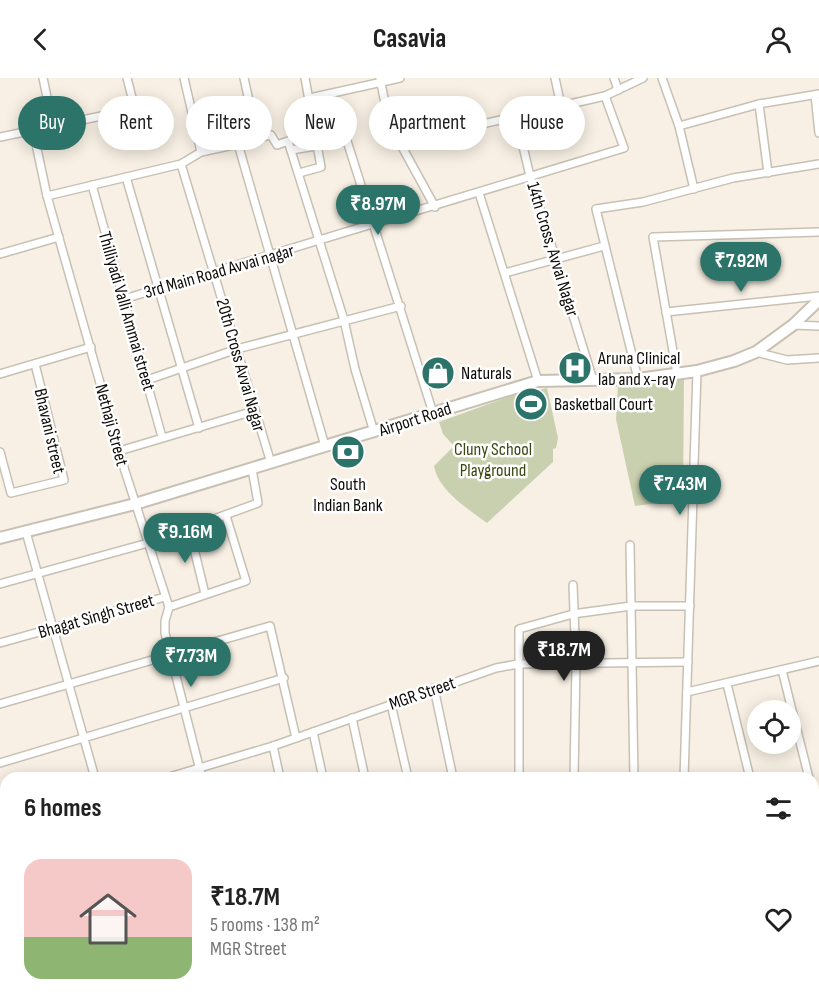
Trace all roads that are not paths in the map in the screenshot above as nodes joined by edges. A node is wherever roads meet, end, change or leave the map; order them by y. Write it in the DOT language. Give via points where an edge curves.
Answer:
graph roads {
  1 [pos="42,78"];
  2 [pos="127,78"];
  3 [pos="184,78"];
  4 [pos="244,78"];
  5 [pos="305,78"];
  6 [pos="400,78"];
  7 [pos="555,78"];
  8 [pos="614,78"];
  9 [pos="643,78"];
  10 [pos="662,78"];
  11 [pos="381,80"];
  12 [pos="618,90"];
  13 [pos="817,94"];
  14 [pos="46,96"];
  15 [pos="248,96"];
  16 [pos="310,96"];
  17 [pos="318,96"];
  18 [pos="384,96"];
  19 [pos="559,96"];
  20 [pos="605,96"];
  21 [pos="585,101"];
  22 [pos="759,104"];
  23 [pos="86,119"];
  24 [pos="679,126"];
  25 [pos="18,133"];
  26 [pos="819,133"];
  27 [pos="0,136"];
  28 [pos="272,137"];
  29 [pos="284,142"];
  30 [pos="37,150"];
  31 [pos="210,150"];
  32 [pos="240,150"];
  33 [pos="291,150"];
  34 [pos="318,150"];
  35 [pos="350,150"];
  36 [pos="404,150"];
  37 [pos="524,150"];
  38 [pos="201,152"];
  39 [pos="182,164"];
  40 [pos="819,164"];
  41 [pos="768,172"];
  42 [pos="298,173"];
  43 [pos="530,176"];
  44 [pos="126,177"];
  45 [pos="92,185"];
  46 [pos="694,189"];
  47 [pos="479,193"];
  48 [pos="47,196"];
  49 [pos="435,207"];
  50 [pos="373,224"];
  51 [pos="819,232"];
  52 [pos="59,237"];
  53 [pos="320,241"];
  54 [pos="604,246"];
  55 [pos="0,253"];
  56 [pos="269,256"];
  57 [pos="557,260"];
  58 [pos="215,273"];
  59 [pos="505,273"];
  60 [pos="159,288"];
  61 [pos="819,298"];
  62 [pos="124,299"];
  63 [pos="401,306"];
  64 [pos="666,312"];
  65 [pos="344,320"];
  66 [pos="793,325"];
  67 [pos="819,326"];
  68 [pos="293,334"];
  69 [pos="91,346"];
  70 [pos="237,349"];
  71 [pos="756,352"];
  72 [pos="819,358"];
  73 [pos="35,364"];
  74 [pos="182,368"];
  75 [pos="698,371"];
  76 [pos="0,374"];
  77 [pos="677,374"];
  78 [pos="638,379"];
  79 [pos="147,380"];
  80 [pos="593,380"];
  81 [pos="538,381"];
  82 [pos="254,411"];
  83 [pos="433,413"];
  84 [pos="200,428"];
  85 [pos="374,432"];
  86 [pos="162,437"];
  87 [pos="325,446"];
  88 [pos="119,451"];
  89 [pos="0,452"];
  90 [pos="271,463"];
  91 [pos="252,469"];
  92 [pos="135,504"];
  93 [pos="226,516"];
  94 [pos="189,528"];
  95 [pos="26,532"];
  96 [pos="0,538"];
  97 [pos="148,543"];
  98 [pos="630,545"];
  99 [pos="38,574"];
  100 [pos="0,584"];
  101 [pos="573,585"];
  102 [pos="206,594"];
  103 [pos="165,597"];
  104 [pos="631,606"];
  105 [pos="690,606"];
  106 [pos="169,607"];
  107 [pos="573,614"];
  108 [pos="53,629"];
  109 [pos="0,643"];
  110 [pos="170,655"];
  111 [pos="819,661"];
  112 [pos="688,662"];
  113 [pos="576,663"];
  114 [pos="633,663"];
  115 [pos="518,664"];
  116 [pos="782,670"];
  117 [pos="284,678"];
  118 [pos="727,684"];
  119 [pos="69,685"];
  120 [pos="434,688"];
  121 [pos="687,692"];
  122 [pos="0,704"];
  123 [pos="391,704"];
  124 [pos="183,707"];
  125 [pos="352,718"];
  126 [pos="313,732"];
  127 [pos="83,737"];
  128 [pos="296,738"];
  129 [pos="273,746"];
  130 [pos="0,764"];
  131 [pos="199,768"];
  132 [pos="93,772"];
  133 [pos="186,772"];
  134 [pos="200,772"];
  135 [pos="279,772"];
  136 [pos="322,772"];
  137 [pos="364,772"];
  138 [pos="407,772"];
  139 [pos="452,772"];
  140 [pos="519,772"];
  141 [pos="574,772"];
  142 [pos="634,772"];
  143 [pos="684,772"];
  144 [pos="749,772"];
  145 [pos="808,772"];
  1 -- 14 [label="street"];
  2 -- 23 [label="street" via="135,109"];
  3 -- 38 [label="street"];
  4 -- 15 [label="street"];
  5 -- 16 [label="street"];
  6 -- 11 [label="street"];
  7 -- 19 [label="street"];
  8 -- 12 [label="street"];
  9 -- 12 [label="street"];
  10 -- 24 [label="street"];
  11 -- 17 [label="street"];
  11 -- 18 [label="street"];
  12 -- 20 [label="street"];
  13 -- 22 [label="street"];
  13 -- 26 [label="street"];
  20 -- 21 [label="street"];
  20 -- 43 [label="street, 3rd Main Road Avvai nagar" via="624,148"];
  22 -- 24 [label="street"];
  22 -- 41 [label="street"];
  24 -- 46 [label="street"];
  25 -- 27 [label="street"];
  28 -- 29 [label="street" via="277,145"];
  30 -- 48 [label="street, Nethaji Street"];
  31 -- 38 [label="street"];
  32 -- 56 [label="street"];
  33 -- 42 [label="street"];
  34 -- 42 [label="street" via="321,167"];
  35 -- 50 [label="street"];
  36 -- 49 [label="street"];
  37 -- 43 [label="street, 14th Cross, Avvai Nagar"];
  38 -- 39 [label="street"];
  39 -- 44 [label="street"];
  39 -- 58 [label="street, 20th Cross Avvai Nagar"];
  40 -- 41 [label="street"];
  41 -- 46 [label="street"];
  42 -- 53 [label="street"];
  43 -- 47 [label="street, 3rd Main Road Avvai nagar"];
  43 -- 57 [label="street, 14th Cross, Avvai Nagar"];
  44 -- 45 [label="street"];
  44 -- 60 [label="street"];
  45 -- 48 [label="street"];
  45 -- 62 [label="street, Thilliyadi Valli Ammai street"];
  46 -- 54 [label="street" via="596,209"];
  47 -- 49 [label="street, 3rd Main Road Avvai nagar"];
  47 -- 59 [label="street"];
  48 -- 52 [label="street, Nethaji Street"];
  49 -- 50 [label="street, 3rd Main Road Avvai nagar"];
  50 -- 53 [label="street, 3rd Main Road Avvai nagar"];
  50 -- 63 [label="street"];
  51 -- 64 [label="street" via="653,237"];
  52 -- 55 [label="street"];
  52 -- 69 [label="street, Nethaji Street"];
  53 -- 56 [label="street, 3rd Main Road Avvai nagar"];
  53 -- 65 [label="street"];
  54 -- 57 [label="street"];
  54 -- 78 [label="street"];
  56 -- 58 [label="street, 3rd Main Road Avvai nagar"];
  56 -- 68 [label="street"];
  57 -- 59 [label="street"];
  57 -- 80 [label="street, 14th Cross, Avvai Nagar"];
  58 -- 60 [label="street, 3rd Main Road Avvai nagar"];
  58 -- 70 [label="street, 20th Cross Avvai Nagar"];
  59 -- 81 [label="street"];
  60 -- 62 [label="street, 3rd Main Road Avvai nagar"];
  60 -- 74 [label="street"];
  61 -- 64 [label="street"];
  61 -- 66 [label="street, Airport Road"];
  62 -- 79 [label="street, Thilliyadi Valli Ammai street"];
  63 -- 65 [label="street"];
  63 -- 83 [label="street"];
  64 -- 77 [label="street"];
  65 -- 68 [label="street"];
  65 -- 85 [label="street"];
  66 -- 67 [label="street"];
  66 -- 71 [label="street, Airport Road"];
  68 -- 70 [label="street"];
  68 -- 87 [label="street"];
  69 -- 73 [label="street"];
  69 -- 88 [label="street, Nethaji Street"];
  70 -- 74 [label="street"];
  70 -- 82 [label="street, 20th Cross Avvai Nagar"];
  71 -- 72 [label="street" via="787,360"];
  71 -- 75 [label="street, Airport Road"];
  73 -- 76 [label="street"];
  73 -- 89 [label="street, Bhavani street" via="64,480 10,492"];
  74 -- 79 [label="street"];
  74 -- 84 [label="street"];
  75 -- 77 [label="street, Airport Road"];
  75 -- 105 [label="street"];
  77 -- 78 [label="street, Airport Road"];
  78 -- 80 [label="street, Airport Road"];
  79 -- 86 [label="street, Thilliyadi Valli Ammai street"];
  80 -- 81 [label="street, Airport Road"];
  81 -- 83 [label="street, Airport Road"];
  82 -- 84 [label="street"];
  82 -- 90 [label="street, 20th Cross Avvai Nagar"];
  83 -- 85 [label="street, Airport Road"];
  84 -- 86 [label="street"];
  85 -- 87 [label="street, Airport Road"];
  86 -- 88 [label="street"];
  87 -- 90 [label="street, Airport Road"];
  88 -- 92 [label="street, Nethaji Street"];
  90 -- 91 [label="street, Airport Road"];
  91 -- 92 [label="street, Airport Road"];
  91 -- 93 [label="street" via="258,503"];
  92 -- 95 [label="street, Airport Road"];
  92 -- 97 [label="street, Nethaji Street"];
  93 -- 94 [label="street"];
  93 -- 102 [label="street" via="246,581"];
  94 -- 97 [label="street"];
  94 -- 102 [label="street"];
  95 -- 96 [label="street, Airport Road"];
  95 -- 99 [label="street"];
  97 -- 99 [label="street"];
  97 -- 103 [label="street, Bhagat Singh Street"];
  98 -- 104 [label="street"];
  99 -- 100 [label="street"];
  99 -- 108 [label="street"];
  101 -- 107 [label="street"];
  102 -- 106 [label="street"];
  103 -- 106 [label="street"];
  103 -- 108 [label="street, Bhagat Singh Street"];
  104 -- 105 [label="street"];
  104 -- 107 [label="street"];
  104 -- 114 [label="street"];
  105 -- 112 [label="street"];
  106 -- 110 [label="street" via="165,621"];
  107 -- 113 [label="street"];
  107 -- 115 [label="street" via="519,629"];
  108 -- 109 [label="street, Bhagat Singh Street"];
  108 -- 119 [label="street"];
  110 -- 117 [label="street" via="270,626"];
  110 -- 119 [label="street"];
  110 -- 124 [label="street"];
  111 -- 116 [label="street"];
  112 -- 114 [label="street, MGR Street"];
  112 -- 121 [label="street"];
  113 -- 114 [label="street, MGR Street"];
  113 -- 115 [label="street, MGR Street"];
  113 -- 141 [label="street"];
  114 -- 142 [label="street"];
  115 -- 120 [label="street, MGR Street"];
  115 -- 140 [label="street"];
  116 -- 118 [label="street"];
  116 -- 145 [label="street"];
  117 -- 124 [label="street"];
  117 -- 128 [label="street"];
  118 -- 121 [label="street"];
  118 -- 144 [label="street"];
  119 -- 122 [label="street"];
  119 -- 127 [label="street"];
  120 -- 123 [label="street, MGR Street"];
  120 -- 139 [label="street"];
  121 -- 143 [label="street"];
  123 -- 125 [label="street, MGR Street"];
  123 -- 138 [label="street"];
  124 -- 127 [label="street"];
  124 -- 131 [label="street"];
  125 -- 126 [label="street, MGR Street"];
  125 -- 137 [label="street"];
  126 -- 128 [label="street, MGR Street"];
  126 -- 136 [label="street"];
  127 -- 130 [label="street"];
  127 -- 132 [label="street"];
  128 -- 129 [label="street, MGR Street"];
  129 -- 131 [label="street, MGR Street"];
  129 -- 135 [label="street"];
  131 -- 133 [label="street, MGR Street"];
  131 -- 134 [label="street"];
}
